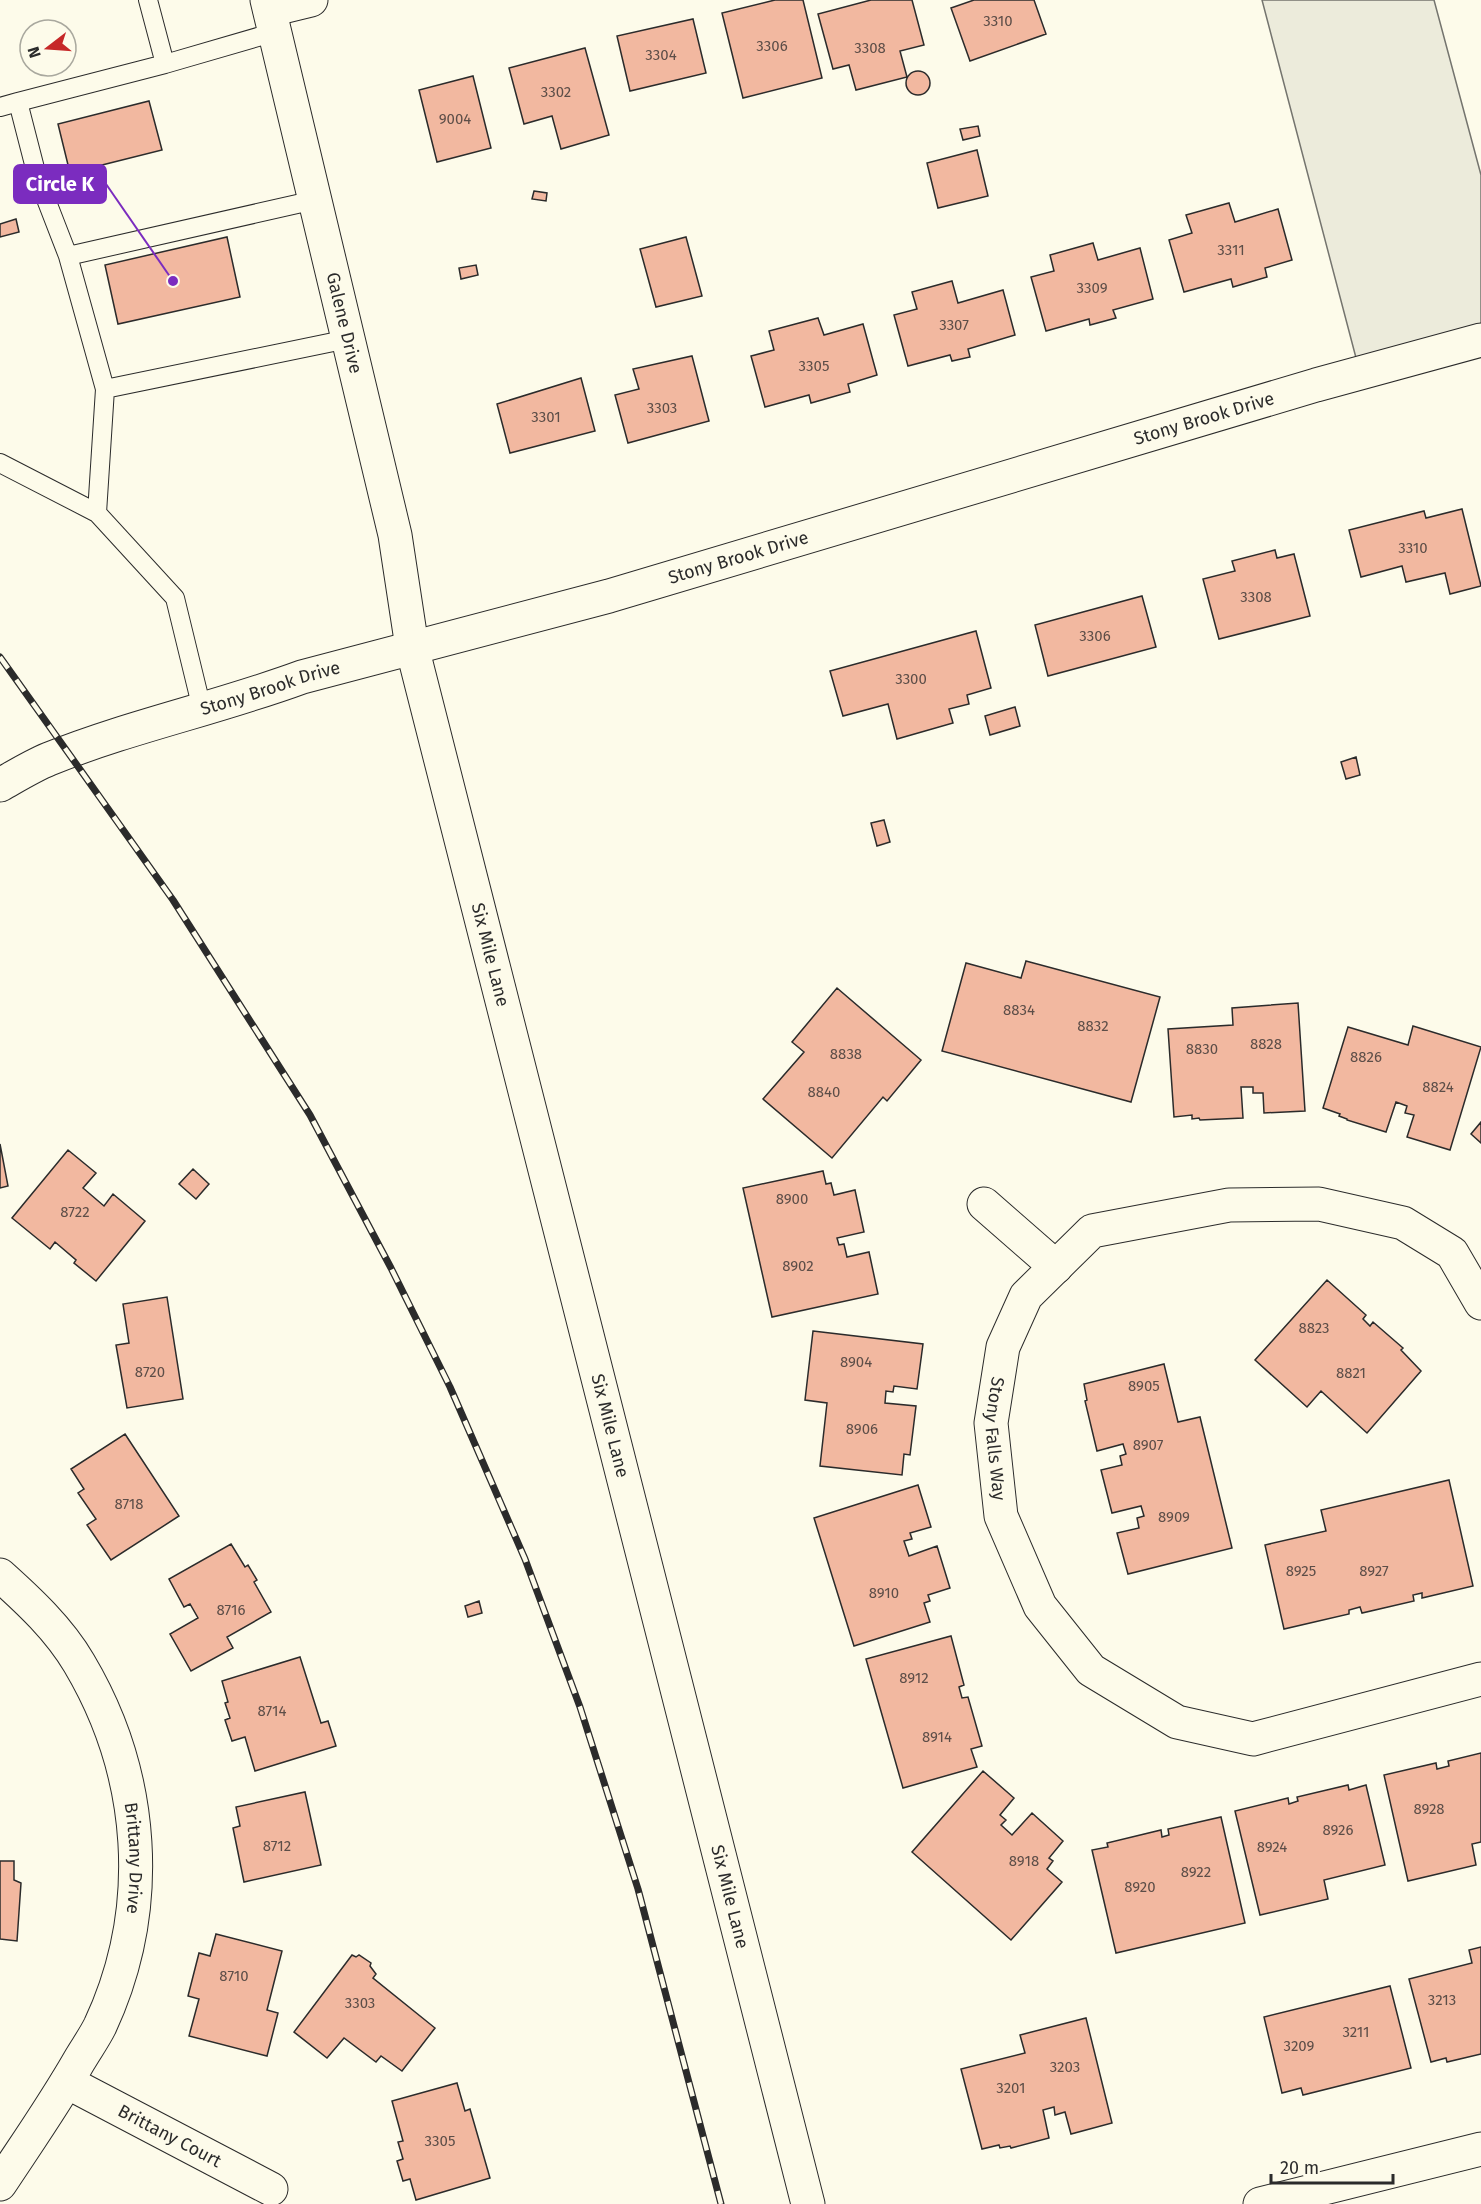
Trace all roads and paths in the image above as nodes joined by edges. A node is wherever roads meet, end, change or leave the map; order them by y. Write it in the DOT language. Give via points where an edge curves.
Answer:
graph roads {
  1 [pos="147,0"];
  2 [pos="311,0"];
  3 [pos="271,14"];
  4 [pos="165,64"];
  5 [pos="18,102"];
  6 [pos="0,107"];
  7 [pos="315,200"];
  8 [pos="68,256"];
  9 [pos="348,339"];
  10 [pos="1481,340"];
  11 [pos="105,389"];
  12 [pos="0,463"];
  13 [pos="97,513"];
  14 [pos="412,647"];
  15 [pos="202,709"];
  16 [pos="0,785"];
  17 [pos="984,1204"];
  18 [pos="1056,1267"];
  19 [pos="1481,1304"];
  20 [pos="0,1575"];
  21 [pos="1481,1679"];
  22 [pos="67,2082"];
  23 [pos="1481,2149"];
  24 [pos="0,2184"];
  25 [pos="271,2189"];
  26 [pos="808,2204"];
  27 [pos="1260,2204"];
  1 -- 4 [label="lane"];
  2 -- 3 [label="street"];
  3 -- 4 [label="lane"];
  3 -- 7 [label="street, Galene Drive"];
  4 -- 5 [label="lane"];
  5 -- 6 [label="lane"];
  5 -- 8 [label="lane" via="36,176"];
  7 -- 8 [label="lane"];
  7 -- 9 [label="street, Galene Drive"];
  8 -- 11 [label="lane"];
  9 -- 11 [label="lane"];
  9 -- 14 [label="street, Galene Drive" via="395,535"];
  10 -- 14 [label="street, Stony Brook Drive" via="1316,385 609,596"];
  11 -- 13 [label="lane"];
  12 -- 13 [label="lane"];
  13 -- 15 [label="lane" via="175,598"];
  14 -- 15 [label="street, Stony Brook Drive"];
  14 -- 26 [label="street, Six Mile Lane"];
  15 -- 16 [label="street, Stony Brook Drive" via="47,760"];
  17 -- 18 [label="street"];
  18 -- 19 [label="street, Stony Falls Way" via="1092,1231 1229,1205 1319,1204 1403,1223 1452,1253"];
  18 -- 21 [label="street, Stony Falls Way" via="1026,1296 1003,1347 991,1423 1001,1516 1040,1606 1091,1670 1177,1722 1253,1739"];
  20 -- 22 [label="street, Brittany Drive" via="35,1606 78,1662 109,1721 129,1788 137,1854 134,1909 122,1967 100,2026"];
  22 -- 24 [label="street, Brittany Drive"];
  22 -- 25 [label="street, Brittany Court"];
  23 -- 27 [label="street"];
}
